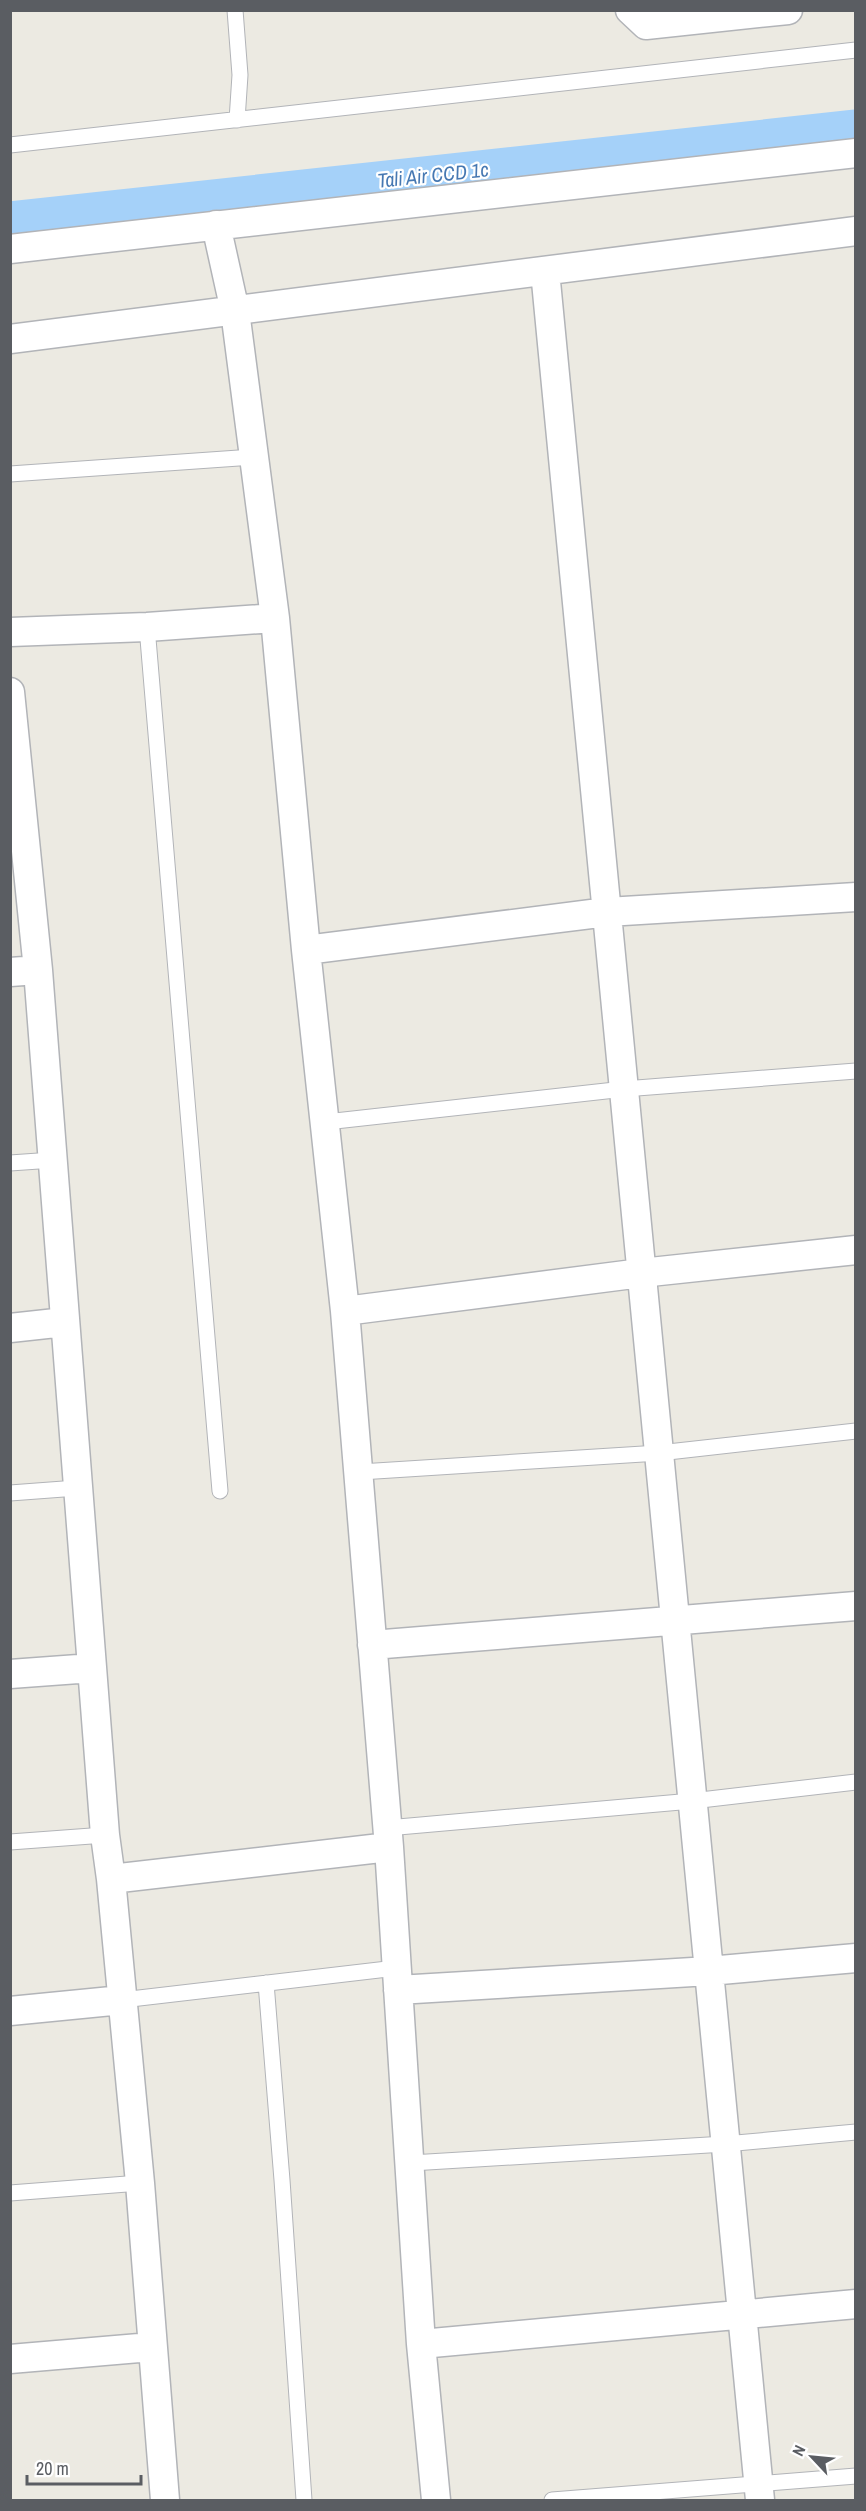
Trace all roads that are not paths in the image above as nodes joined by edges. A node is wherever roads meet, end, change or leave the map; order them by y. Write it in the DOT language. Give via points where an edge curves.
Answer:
graph roads {
  1 [pos="235,10"];
  2 [pos="630,10"];
  3 [pos="788,10"];
  4 [pos="855,50"];
  5 [pos="237,120"];
  6 [pos="10,145"];
  7 [pos="855,153"];
  8 [pos="216,225"];
  9 [pos="855,231"];
  10 [pos="10,249"];
  11 [pos="545,271"];
  12 [pos="235,311"];
  13 [pos="10,339"];
  14 [pos="253,457"];
  15 [pos="10,474"];
  16 [pos="275,618"];
  17 [pos="147,627"];
  18 [pos="10,632"];
  19 [pos="10,692"];
  20 [pos="17,819"];
  21 [pos="855,897"];
  22 [pos="607,912"];
  23 [pos="306,950"];
  24 [pos="24,971"];
  25 [pos="855,1071"];
  26 [pos="624,1089"];
  27 [pos="326,1122"];
  28 [pos="53,1160"];
  29 [pos="10,1163"];
  30 [pos="855,1251"];
  31 [pos="641,1273"];
  32 [pos="345,1311"];
  33 [pos="65,1322"];
  34 [pos="10,1328"];
  35 [pos="855,1431"];
  36 [pos="659,1453"];
  37 [pos="360,1472"];
  38 [pos="77,1488"];
  39 [pos="220,1491"];
  40 [pos="10,1493"];
  41 [pos="855,1606"];
  42 [pos="675,1620"];
  43 [pos="372,1645"];
  44 [pos="92,1668"];
  45 [pos="10,1674"];
  46 [pos="855,1782"];
  47 [pos="692,1801"];
  48 [pos="105,1835"];
  49 [pos="388,1838"];
  50 [pos="10,1842"];
  51 [pos="111,1879"];
  52 [pos="855,1958"];
  53 [pos="709,1971"];
  54 [pos="397,1979"];
  55 [pos="266,1983"];
  56 [pos="122,2000"];
  57 [pos="10,2011"];
  58 [pos="855,2132"];
  59 [pos="725,2144"];
  60 [pos="411,2163"];
  61 [pos="140,2183"];
  62 [pos="10,2193"];
  63 [pos="855,2304"];
  64 [pos="741,2312"];
  65 [pos="421,2344"];
  66 [pos="151,2347"];
  67 [pos="10,2359"];
  68 [pos="855,2476"];
  69 [pos="759,2493"];
  70 [pos="165,2500"];
  71 [pos="304,2500"];
  72 [pos="436,2500"];
  73 [pos="552,2500"];
  1 -- 5 [label="lane" via="240,75"];
  2 -- 3 [label="street" via="646,25"];
  4 -- 5 [label="lane"];
  5 -- 6 [label="lane"];
  7 -- 8 [label="street"];
  8 -- 10 [label="street"];
  8 -- 12 [label="street"];
  9 -- 11 [label="street"];
  11 -- 12 [label="street"];
  11 -- 22 [label="street"];
  12 -- 13 [label="street"];
  12 -- 14 [label="street"];
  14 -- 15 [label="lane"];
  14 -- 16 [label="street"];
  16 -- 17 [label="street"];
  16 -- 23 [label="street"];
  17 -- 18 [label="street"];
  17 -- 39 [label="lane"];
  19 -- 20 [label="street"];
  20 -- 24 [label="street"];
  21 -- 22 [label="street"];
  22 -- 23 [label="street"];
  22 -- 26 [label="street"];
  23 -- 27 [label="street"];
  24 -- 28 [label="street"];
  25 -- 26 [label="lane"];
  26 -- 27 [label="lane"];
  26 -- 31 [label="street"];
  27 -- 32 [label="street"];
  28 -- 29 [label="lane"];
  28 -- 33 [label="street"];
  30 -- 31 [label="street"];
  31 -- 32 [label="street"];
  31 -- 36 [label="street"];
  32 -- 37 [label="street"];
  33 -- 34 [label="street"];
  33 -- 38 [label="street"];
  35 -- 36 [label="lane"];
  36 -- 37 [label="lane"];
  36 -- 42 [label="street"];
  37 -- 43 [label="street"];
  38 -- 40 [label="lane"];
  38 -- 44 [label="street"];
  41 -- 42 [label="street"];
  42 -- 43 [label="street"];
  42 -- 47 [label="street"];
  43 -- 49 [label="street"];
  44 -- 45 [label="street"];
  44 -- 48 [label="street"];
  46 -- 47 [label="lane"];
  47 -- 49 [label="lane"];
  47 -- 53 [label="street"];
  48 -- 50 [label="lane"];
  48 -- 51 [label="street"];
  49 -- 51 [label="street"];
  49 -- 54 [label="street"];
  51 -- 56 [label="street"];
  52 -- 53 [label="street"];
  53 -- 54 [label="street"];
  53 -- 59 [label="street"];
  54 -- 55 [label="lane"];
  54 -- 60 [label="street"];
  55 -- 56 [label="lane"];
  55 -- 71 [label="lane"];
  56 -- 57 [label="street"];
  56 -- 61 [label="street"];
  58 -- 59 [label="lane"];
  59 -- 60 [label="lane"];
  59 -- 64 [label="street"];
  60 -- 65 [label="street"];
  61 -- 62 [label="lane"];
  61 -- 66 [label="street"];
  63 -- 64 [label="street"];
  64 -- 65 [label="street"];
  64 -- 69 [label="street"];
  65 -- 72 [label="street"];
  66 -- 67 [label="street"];
  66 -- 70 [label="street"];
  68 -- 69 [label="lane"];
  69 -- 73 [label="lane"];
}
